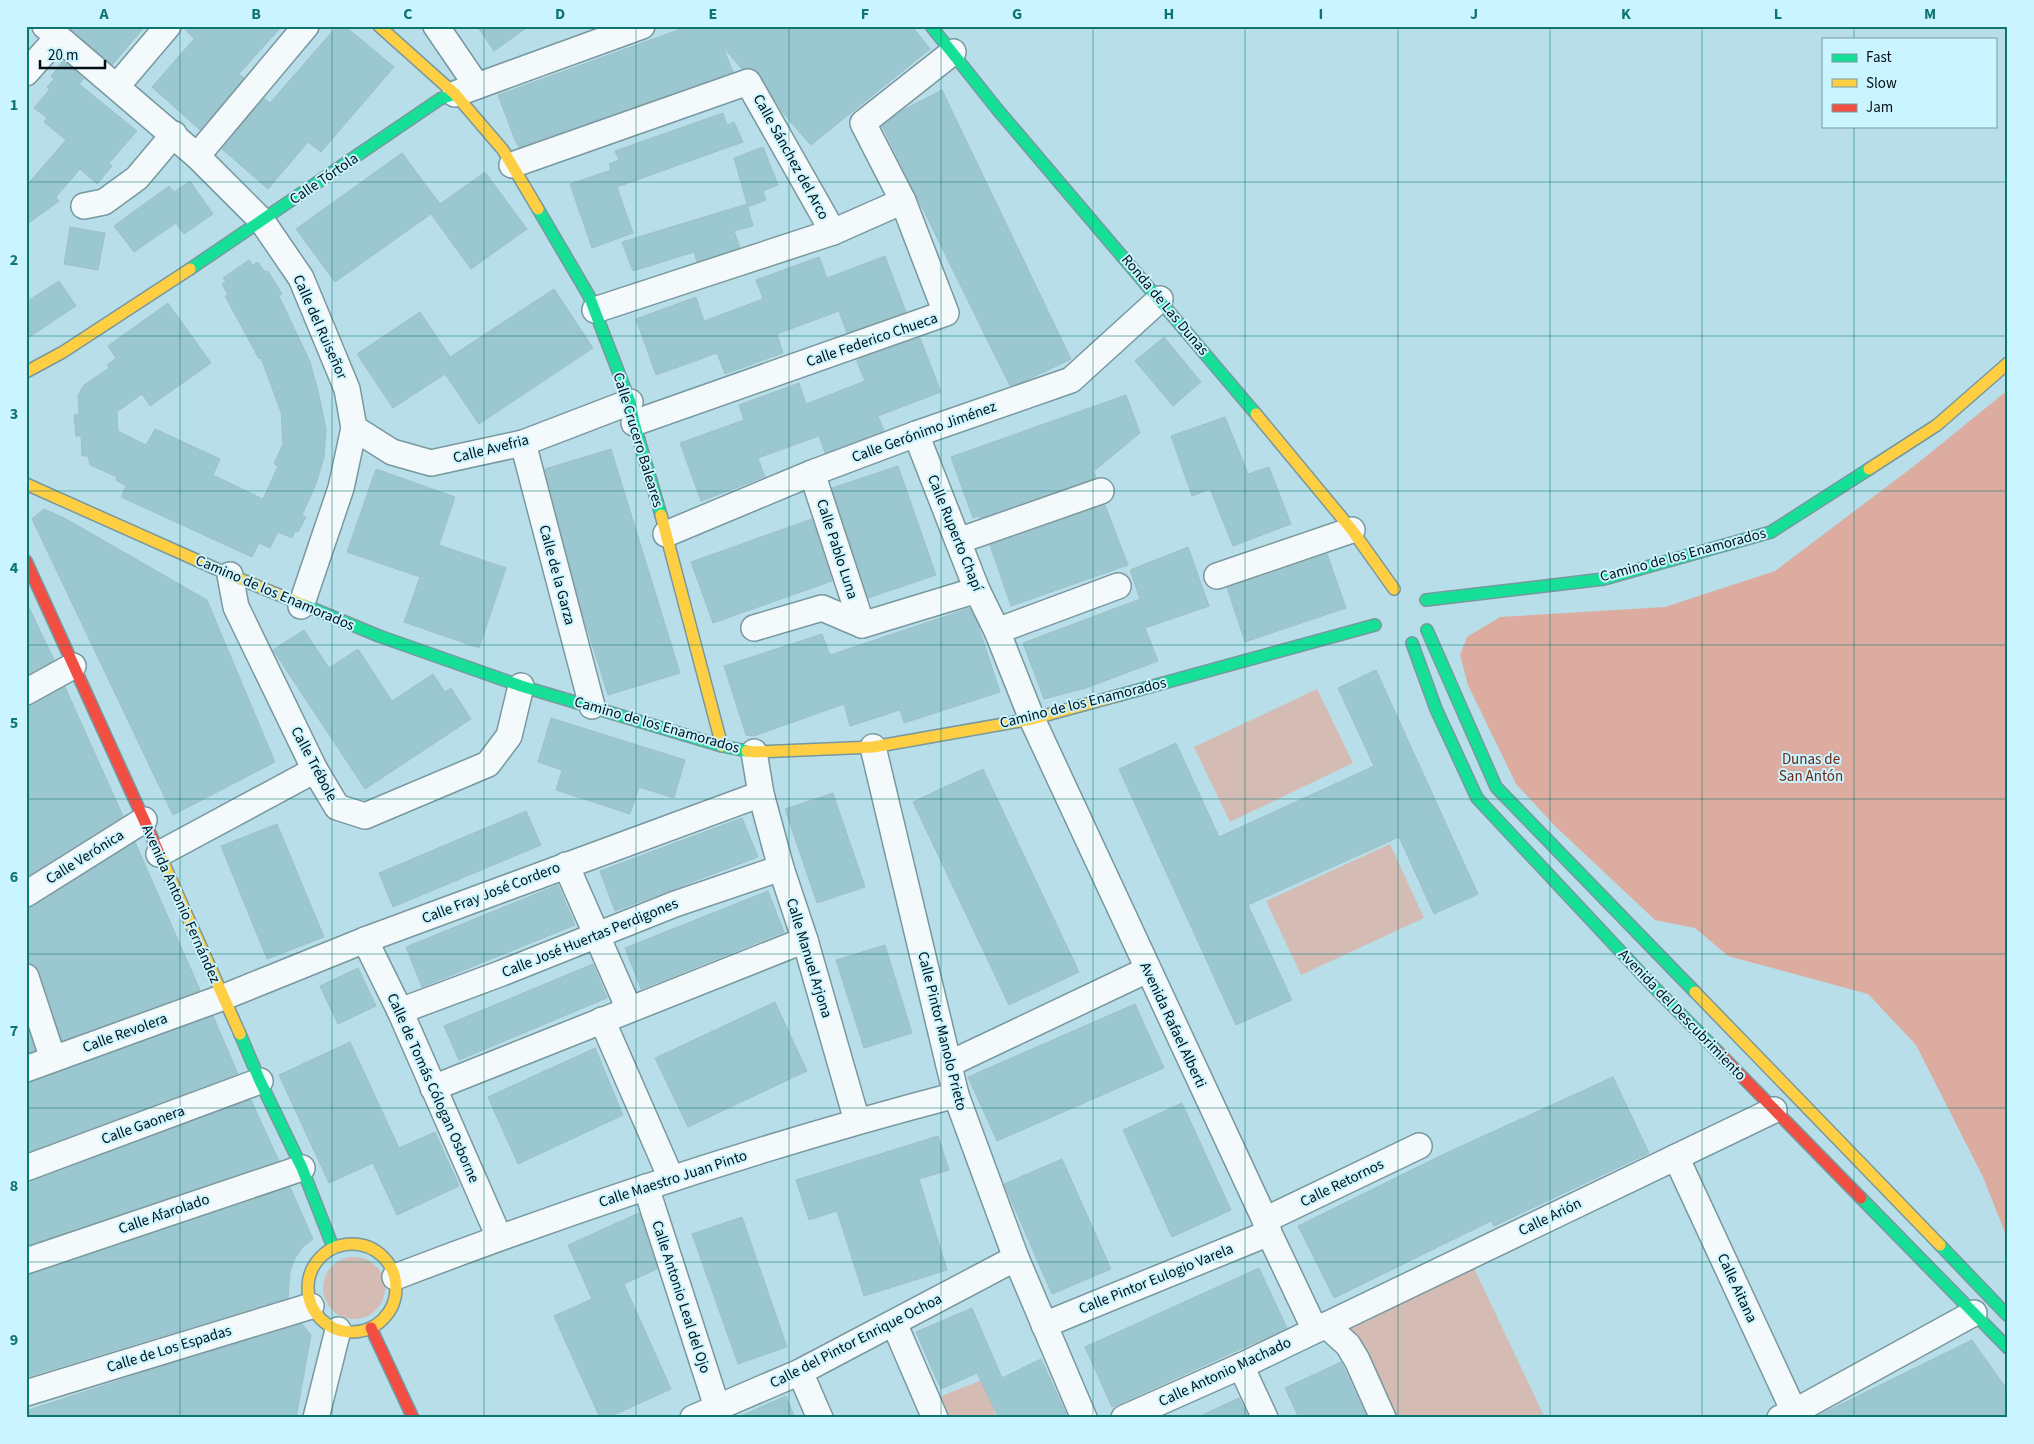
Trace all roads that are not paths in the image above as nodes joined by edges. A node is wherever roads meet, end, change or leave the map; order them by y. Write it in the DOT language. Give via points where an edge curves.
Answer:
graph roads {
  1 [pos="168,26"];
  2 [pos="306,26"];
  3 [pos="379,26"];
  4 [pos="436,26"];
  5 [pos="642,26"];
  6 [pos="931,26"];
  7 [pos="52,32"];
  8 [pos="954,52"];
  9 [pos="26,73"];
  10 [pos="117,86"];
  11 [pos="466,90"];
  12 [pos="174,134"];
  13 [pos="197,156"];
  14 [pos="512,165"];
  15 [pos="903,201"];
  16 [pos="84,206"];
  17 [pos="262,221"];
  18 [pos="833,232"];
  19 [pos="1160,299"];
  20 [pos="595,310"];
  21 [pos="2008,363"];
  22 [pos="26,372"];
  23 [pos="632,413"];
  24 [pos="354,428"];
  25 [pos="916,434"];
  26 [pos="523,443"];
  27 [pos="812,473"];
  28 [pos="26,484"];
  29 [pos="1101,491"];
  30 [pos="1352,530"];
  31 [pos="666,534"];
  32 [pos="958,541"];
  33 [pos="26,561"];
  34 [pos="230,575"];
  35 [pos="1218,576"];
  36 [pos="1118,586"];
  37 [pos="1394,589"];
  38 [pos="977,590"];
  39 [pos="301,606"];
  40 [pos="862,625"];
  41 [pos="1376,625"];
  42 [pos="754,628"];
  43 [pos="1427,630"];
  44 [pos="997,631"];
  45 [pos="74,666"];
  46 [pos="522,686"];
  47 [pos="26,692"];
  48 [pos="592,706"];
  49 [pos="1032,720"];
  50 [pos="722,746"];
  51 [pos="873,747"];
  52 [pos="754,752"];
  53 [pos="315,770"];
  54 [pos="761,794"];
  55 [pos="144,820"];
  56 [pos="159,854"];
  57 [pos="566,865"];
  58 [pos="781,868"];
  59 [pos="26,894"];
  60 [pos="597,935"];
  61 [pos="365,940"];
  62 [pos="805,940"];
  63 [pos="1147,970"];
  64 [pos="26,977"];
  65 [pos="224,997"];
  66 [pos="629,1009"];
  67 [pos="400,1011"];
  68 [pos="602,1020"];
  69 [pos="53,1059"];
  70 [pos="949,1064"];
  71 [pos="26,1069"];
  72 [pos="260,1081"];
  73 [pos="433,1088"];
  74 [pos="956,1095"];
  75 [pos="1774,1110"];
  76 [pos="857,1121"];
  77 [pos="1419,1146"];
  78 [pos="1676,1157"];
  79 [pos="26,1168"];
  80 [pos="302,1168"];
  81 [pos="671,1178"];
  82 [pos="646,1187"];
  83 [pos="1267,1226"];
  84 [pos="499,1237"];
  85 [pos="334,1247"];
  86 [pos="1016,1258"];
  87 [pos="26,1261"];
  88 [pos="395,1278"];
  89 [pos="311,1306"];
  90 [pos="1974,1312"];
  91 [pos="2008,1316"];
  92 [pos="894,1322"];
  93 [pos="1044,1325"];
  94 [pos="1321,1327"];
  95 [pos="371,1328"];
  96 [pos="338,1330"];
  97 [pos="2008,1348"];
  98 [pos="1241,1366"];
  99 [pos="800,1372"];
  100 [pos="26,1393"];
  101 [pos="717,1407"];
  102 [pos="1790,1416"];
  103 [pos="316,1418"];
  104 [pos="413,1418"];
  105 [pos="693,1418"];
  106 [pos="820,1418"];
  107 [pos="935,1418"];
  108 [pos="1084,1418"];
  109 [pos="1124,1418"];
  110 [pos="1265,1418"];
  111 [pos="1383,1418"];
  1 -- 10 [label="street"];
  2 -- 13 [label="street"];
  3 -- 11 [label="street, Calle Crucero Baleares"];
  4 -- 11 [label="street"];
  5 -- 11 [label="street, Calle Tórtola"];
  6 -- 8 [label="street, Ronda de Las Dunas"];
  7 -- 9 [label="street"];
  7 -- 10 [label="street, Calle del Ruiseñor"];
  8 -- 15 [label="street, Calle Federico Chueca" via="863,123"];
  8 -- 19 [label="street, Ronda de Las Dunas" via="1003,116"];
  10 -- 12 [label="street, Calle del Ruiseñor"];
  11 -- 14 [label="street, Calle Crucero Baleares"];
  11 -- 17 [label="street, Calle Tórtola" via="440,99"];
  12 -- 13 [label="street, Calle del Ruiseñor"];
  12 -- 16 [label="street" via="137,178 104,202"];
  13 -- 17 [label="street, Calle del Ruiseñor"];
  14 -- 18 [label="street, Calle Sánchez del Arco" via="748,82"];
  14 -- 20 [label="street, Calle Crucero Baleares"];
  15 -- 18 [label="street"];
  15 -- 23 [label="street, Calle Federico Chueca" via="946,313"];
  17 -- 22 [label="street, Calle Tórtola" via="63,352"];
  17 -- 24 [label="street, Calle del Ruiseñor" via="301,278 347,389"];
  18 -- 20 [label="street, Calle Sánchez del Arco"];
  19 -- 25 [label="street, Calle Gerónimo Jiménez" via="1071,380"];
  19 -- 30 [label="street, Ronda de Las Dunas"];
  20 -- 23 [label="street, Calle Crucero Baleares"];
  21 -- 43 [label="street, Camino de los Enamorados" via="1937,425 1771,532 1604,579 1423,597 1430,615"];
  23 -- 26 [label="street, Calle Avefria"];
  23 -- 31 [label="street, Calle Crucero Baleares"];
  24 -- 26 [label="street, Calle Avefria" via="392,452 431,463"];
  24 -- 39 [label="street, Calle del Ruiseñor" via="341,488"];
  25 -- 27 [label="street, Calle Gerónimo Jiménez"];
  25 -- 32 [label="street, Calle Ruperto Chapí"];
  26 -- 48 [label="street, Calle de la Garza"];
  27 -- 31 [label="street, Calle Gerónimo Jiménez"];
  27 -- 40 [label="street, Calle Pablo Luna"];
  28 -- 34 [label="street, Camino de los Enamorados"];
  29 -- 32 [label="street"];
  30 -- 35 [label="street"];
  30 -- 37 [label="street, Ronda de Las Dunas"];
  31 -- 50 [label="street, Calle Crucero Baleares"];
  32 -- 38 [label="street, Calle Ruperto Chapí"];
  33 -- 45 [label="street, Avenida Antonio Fernández"];
  34 -- 39 [label="street, Camino de los Enamorados"];
  34 -- 53 [label="street, Calle Trébole" via="236,607"];
  36 -- 44 [label="street"];
  38 -- 40 [label="street"];
  38 -- 44 [label="street, Calle Ruperto Chapí"];
  39 -- 46 [label="street, Camino de los Enamorados"];
  40 -- 42 [label="street" via="822,608"];
  41 -- 49 [label="street, Camino de los Enamorados"];
  43 -- 75 [label="street, Avenida del Descubrimiento" via="1408,644 1477,798"];
  43 -- 91 [label="street, Avenida del Descubrimiento" via="1496,787"];
  44 -- 49 [label="street, Calle Ruperto Chapí"];
  45 -- 47 [label="street"];
  45 -- 55 [label="street, Avenida Antonio Fernández"];
  46 -- 48 [label="street, Camino de los Enamorados"];
  46 -- 53 [label="street, Calle Trébole" via="509,736 488,764 365,816 338,807"];
  48 -- 50 [label="street, Camino de los Enamorados"];
  49 -- 51 [label="street, Camino de los Enamorados"];
  49 -- 63 [label="street, Avenida Rafael Alberti"];
  50 -- 52 [label="street, Camino de los Enamorados"];
  51 -- 52 [label="street, Camino de los Enamorados"];
  51 -- 70 [label="street, Calle Pintor Manolo Prieto"];
  52 -- 54 [label="street, Calle Manuel Arjona"];
  53 -- 56 [label="street"];
  54 -- 57 [label="street, Calle Fray José Cordero"];
  54 -- 58 [label="street, Calle Manuel Arjona"];
  55 -- 56 [label="street, Avenida Antonio Fernández"];
  55 -- 59 [label="street, Calle Verónica"];
  56 -- 65 [label="street, Avenida Antonio Fernández"];
  57 -- 60 [label="street"];
  57 -- 61 [label="street, Calle Fray José Cordero"];
  58 -- 60 [label="street, Calle José Huertas Perdigones"];
  58 -- 62 [label="street, Calle Manuel Arjona"];
  60 -- 66 [label="street"];
  60 -- 67 [label="street, Calle José Huertas Perdigones"];
  61 -- 65 [label="street, Calle Fray José Cordero"];
  61 -- 67 [label="street, Calle de Tomás Cólogan Osborne"];
  62 -- 66 [label="street"];
  62 -- 76 [label="street, Calle Manuel Arjona"];
  63 -- 70 [label="street"];
  63 -- 83 [label="street, Avenida Rafael Alberti"];
  64 -- 69 [label="street"];
  65 -- 69 [label="street, Calle Revolera"];
  65 -- 72 [label="street, Avenida Antonio Fernández"];
  66 -- 68 [label="street"];
  67 -- 73 [label="street, Calle de Tomás Cólogan Osborne"];
  68 -- 73 [label="street"];
  68 -- 81 [label="street"];
  69 -- 71 [label="street, Calle Revolera"];
  70 -- 74 [label="street, Calle Pintor Manolo Prieto"];
  72 -- 79 [label="street, Calle Gaonera"];
  72 -- 80 [label="street, Avenida Antonio Fernández"];
  73 -- 84 [label="street, Calle de Tomás Cólogan Osborne"];
  74 -- 76 [label="street, Calle Maestro Juan Pinto"];
  74 -- 86 [label="street, Calle Pintor Manolo Prieto"];
  75 -- 78 [label="street, Calle Arión"];
  75 -- 90 [label="street, Avenida del Descubrimiento"];
  76 -- 81 [label="street, Calle Maestro Juan Pinto"];
  77 -- 83 [label="street, Calle Retornos"];
  78 -- 94 [label="street, Calle Arión"];
  78 -- 102 [label="street, Calle Aitana"];
  80 -- 85 [label="street, Avenida Antonio Fernández"];
  80 -- 87 [label="street, Calle Afarolado"];
  81 -- 82 [label="street, Calle Maestro Juan Pinto"];
  82 -- 84 [label="street, Calle Maestro Juan Pinto"];
  82 -- 101 [label="street, Calle Antonio Leal del Ojo"];
  83 -- 93 [label="street, Calle Pintor Eulogio Varela"];
  83 -- 94 [label="street, Avenida Rafael Alberti"];
  84 -- 88 [label="street, Calle Maestro Juan Pinto"];
  85 -- 88 [label="street" via="364,1245 378,1252"];
  85 -- 89 [label="street" via="322,1255 308,1278"];
  86 -- 92 [label="street, Calle del Pintor Enrique Ochoa"];
  86 -- 93 [label="street, Calle Pintor Manolo Prieto"];
  88 -- 95 [label="street" via="392,1307"];
  89 -- 96 [label="street" via="318,1316"];
  89 -- 100 [label="street, Calle de Los Espadas"];
  90 -- 97 [label="street, Avenida del Descubrimiento"];
  90 -- 102 [label="street"];
  92 -- 99 [label="street, Calle del Pintor Enrique Ochoa"];
  92 -- 107 [label="street"];
  93 -- 108 [label="street, Calle Pintor Manolo Prieto"];
  94 -- 98 [label="street, Calle Antonio Machado"];
  94 -- 111 [label="street, Avenida Rafael Alberti" via="1348,1345"];
  95 -- 96 [label="street"];
  95 -- 104 [label="street"];
  96 -- 103 [label="street"];
  98 -- 109 [label="street, Calle Antonio Machado"];
  98 -- 110 [label="street"];
  99 -- 101 [label="street, Calle del Pintor Enrique Ochoa"];
  99 -- 106 [label="street"];
  101 -- 105 [label="street, Calle del Pintor Enrique Ochoa"];
}
